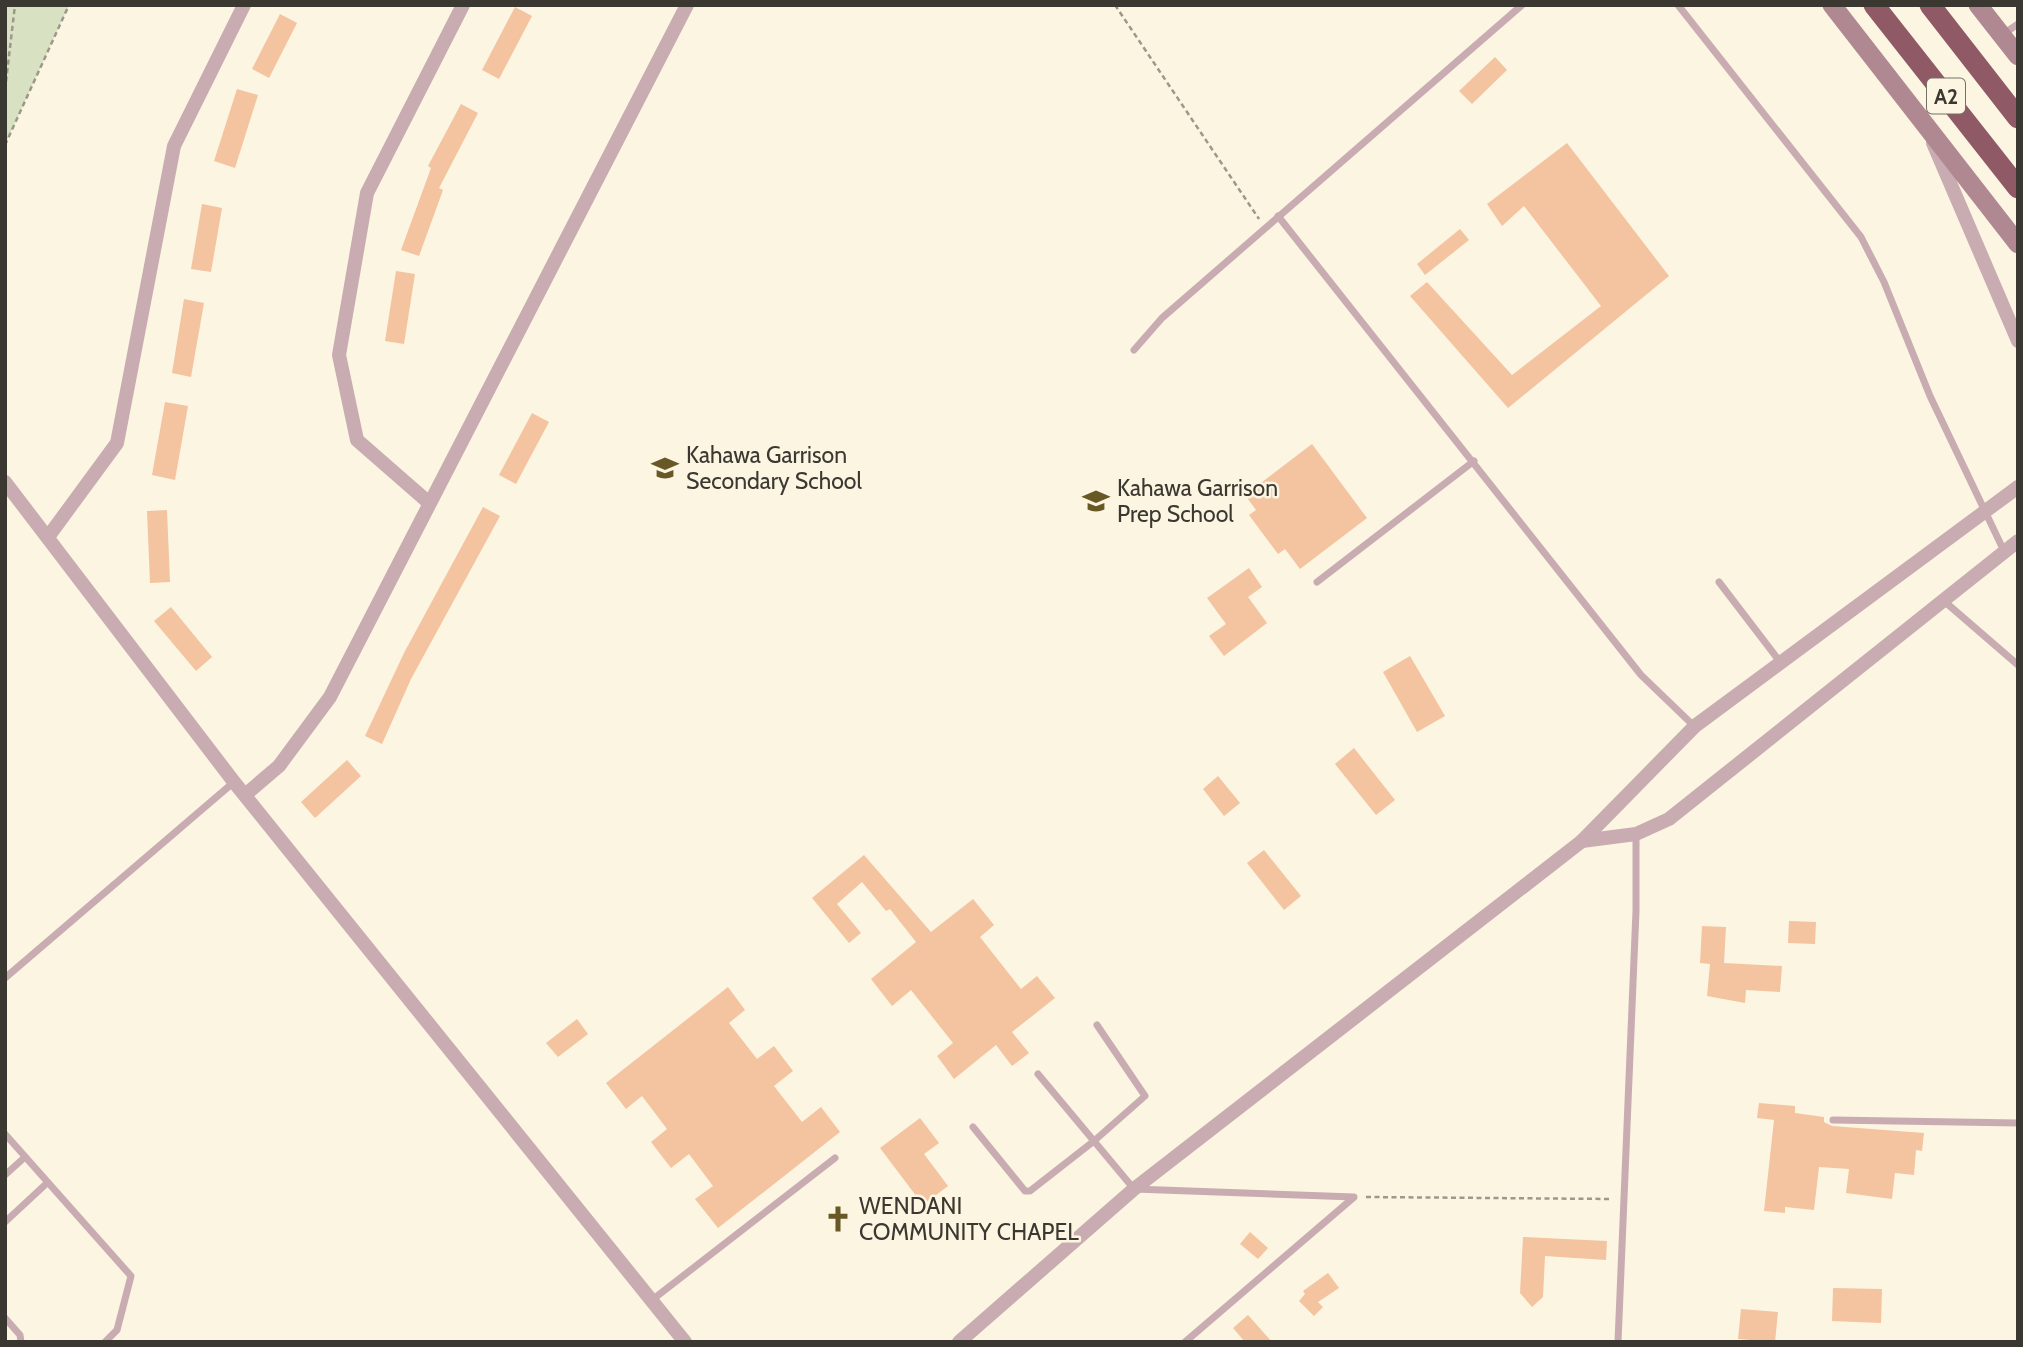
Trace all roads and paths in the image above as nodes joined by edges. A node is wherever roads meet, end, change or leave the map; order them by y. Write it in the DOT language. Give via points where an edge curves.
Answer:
graph roads {
  1 [pos="15,5"];
  2 [pos="69,5"];
  3 [pos="244,5"];
  4 [pos="463,5"];
  5 [pos="687,5"];
  6 [pos="1115,5"];
  7 [pos="1522,5"];
  8 [pos="1678,5"];
  9 [pos="1832,5"];
  10 [pos="1874,5"];
  11 [pos="1930,5"];
  12 [pos="1978,5"];
  13 [pos="2010,30"];
  14 [pos="2018,56"];
  15 [pos="5,90"];
  16 [pos="2018,118"];
  17 [pos="1925,125"];
  18 [pos="5,145"];
  19 [pos="2018,188"];
  20 [pos="1278,216"];
  21 [pos="1265,228"];
  22 [pos="2018,244"];
  23 [pos="2018,341"];
  24 [pos="1135,350"];
  25 [pos="1474,461"];
  26 [pos="5,482"];
  27 [pos="2018,487"];
  28 [pos="428,502"];
  29 [pos="1984,512"];
  30 [pos="47,537"];
  31 [pos="2018,541"];
  32 [pos="2005,552"];
  33 [pos="1317,582"];
  34 [pos="1719,582"];
  35 [pos="1943,601"];
  36 [pos="1782,664"];
  37 [pos="2018,665"];
  38 [pos="1695,726"];
  39 [pos="234,782"];
  40 [pos="245,795"];
  41 [pos="1636,834"];
  42 [pos="1582,841"];
  43 [pos="5,978"];
  44 [pos="1097,1026"];
  45 [pos="1038,1074"];
  46 [pos="1833,1120"];
  47 [pos="2018,1123"];
  48 [pos="974,1127"];
  49 [pos="5,1134"];
  50 [pos="1094,1141"];
  51 [pos="25,1157"];
  52 [pos="835,1158"];
  53 [pos="5,1175"];
  54 [pos="47,1183"];
  55 [pos="1134,1189"];
  56 [pos="1354,1197"];
  57 [pos="1622,1200"];
  58 [pos="5,1222"];
  59 [pos="652,1300"];
  60 [pos="5,1318"];
  61 [pos="21,1342"];
  62 [pos="106,1342"];
  63 [pos="685,1342"];
  64 [pos="959,1342"];
  65 [pos="1185,1342"];
  66 [pos="1618,1342"];
  1 -- 15 [label="path"];
  2 -- 18 [label="path"];
  3 -- 30 [label="street" via="174,146 117,443"];
  4 -- 28 [label="street" via="367,193 339,355 357,440"];
  5 -- 28 [label="street"];
  6 -- 21 [label="path"];
  7 -- 20 [label="lane"];
  8 -- 29 [label="lane" via="1861,237"];
  9 -- 17 [label="main road"];
  10 -- 19 [label="highway, A2"];
  11 -- 16 [label="highway, A2"];
  12 -- 13 [label="main road"];
  13 -- 14 [label="main road"];
  17 -- 22 [label="main road"];
  17 -- 23 [label="street"];
  20 -- 21 [label="lane"];
  20 -- 25 [label="lane"];
  21 -- 24 [label="lane" via="1162,318"];
  25 -- 33 [label="lane"];
  25 -- 38 [label="lane" via="1641,675"];
  26 -- 30 [label="street"];
  27 -- 29 [label="street"];
  28 -- 40 [label="street" via="330,697 279,766"];
  29 -- 32 [label="lane"];
  29 -- 36 [label="street"];
  30 -- 39 [label="street"];
  31 -- 32 [label="street"];
  32 -- 35 [label="street"];
  34 -- 36 [label="lane"];
  35 -- 37 [label="lane"];
  35 -- 41 [label="street" via="1669,818"];
  36 -- 38 [label="street"];
  38 -- 42 [label="street"];
  39 -- 40 [label="street"];
  39 -- 43 [label="lane"];
  40 -- 59 [label="street"];
  41 -- 42 [label="street"];
  41 -- 57 [label="lane"];
  42 -- 55 [label="street"];
  44 -- 50 [label="lane" via="1145,1096"];
  45 -- 50 [label="lane"];
  46 -- 47 [label="lane"];
  48 -- 50 [label="lane" via="1025,1191"];
  49 -- 51 [label="lane"];
  50 -- 55 [label="lane"];
  51 -- 53 [label="lane"];
  51 -- 54 [label="lane"];
  52 -- 59 [label="lane"];
  54 -- 58 [label="lane"];
  54 -- 62 [label="lane" via="131,1276 117,1330"];
  55 -- 56 [label="lane"];
  55 -- 64 [label="street"];
  56 -- 57 [label="path"];
  56 -- 65 [label="lane"];
  57 -- 66 [label="lane"];
  59 -- 63 [label="street"];
  60 -- 61 [label="lane"];
}
